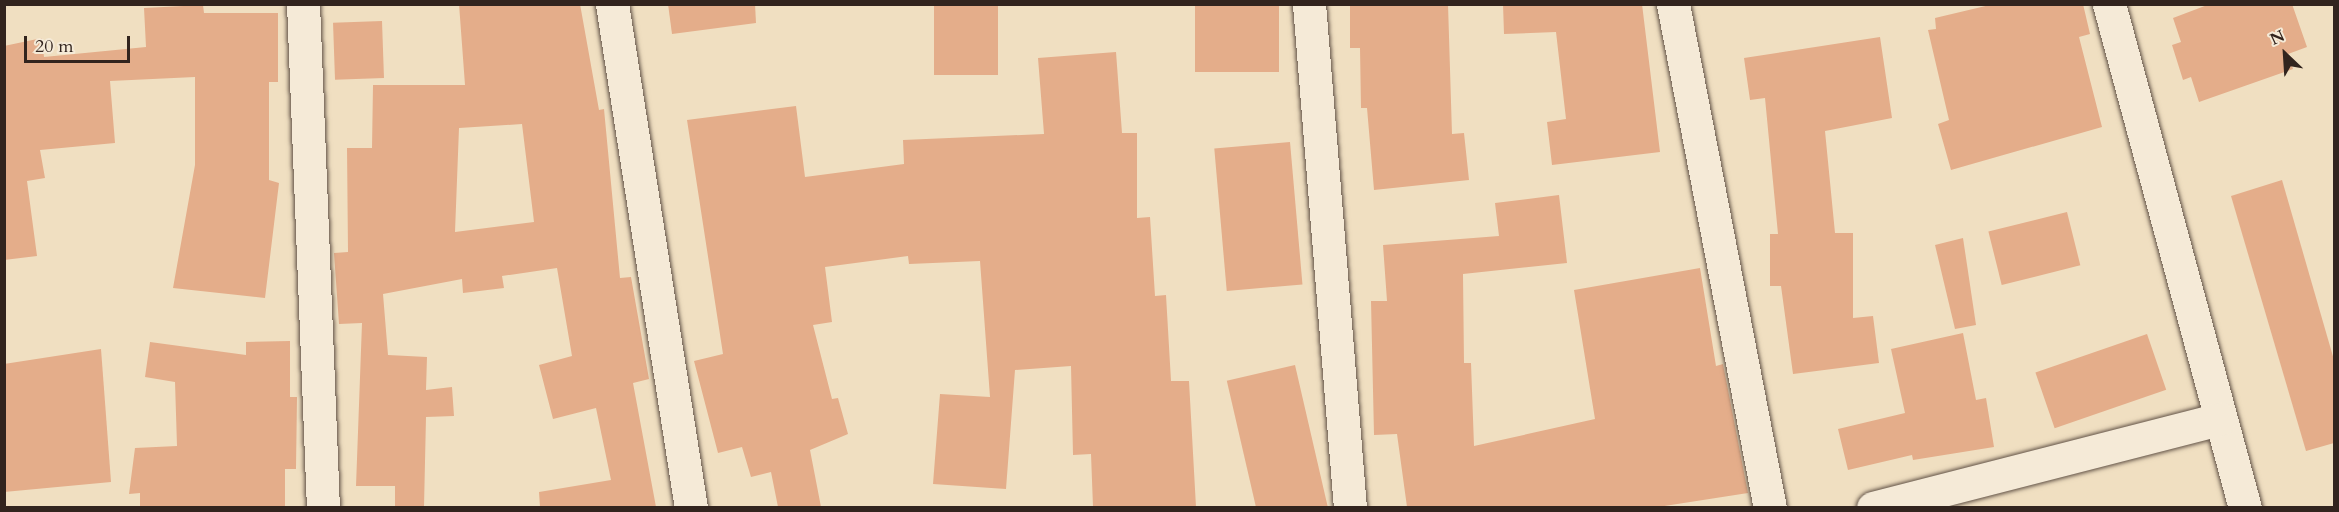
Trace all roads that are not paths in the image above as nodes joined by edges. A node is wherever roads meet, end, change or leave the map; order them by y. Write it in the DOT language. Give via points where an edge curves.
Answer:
graph roads {
  1 [pos="303,4"];
  2 [pos="612,4"];
  3 [pos="1309,4"];
  4 [pos="1673,4"];
  5 [pos="2109,4"];
  6 [pos="2220,419"];
  7 [pos="323,507"];
  8 [pos="691,507"];
  9 [pos="1350,507"];
  10 [pos="1770,507"];
  11 [pos="1873,507"];
  12 [pos="2245,507"];
  1 -- 7 [label="street"];
  2 -- 8 [label="street"];
  3 -- 9 [label="street"];
  4 -- 10 [label="street"];
  5 -- 6 [label="street"];
  6 -- 11 [label="street"];
  6 -- 12 [label="street"];
}
